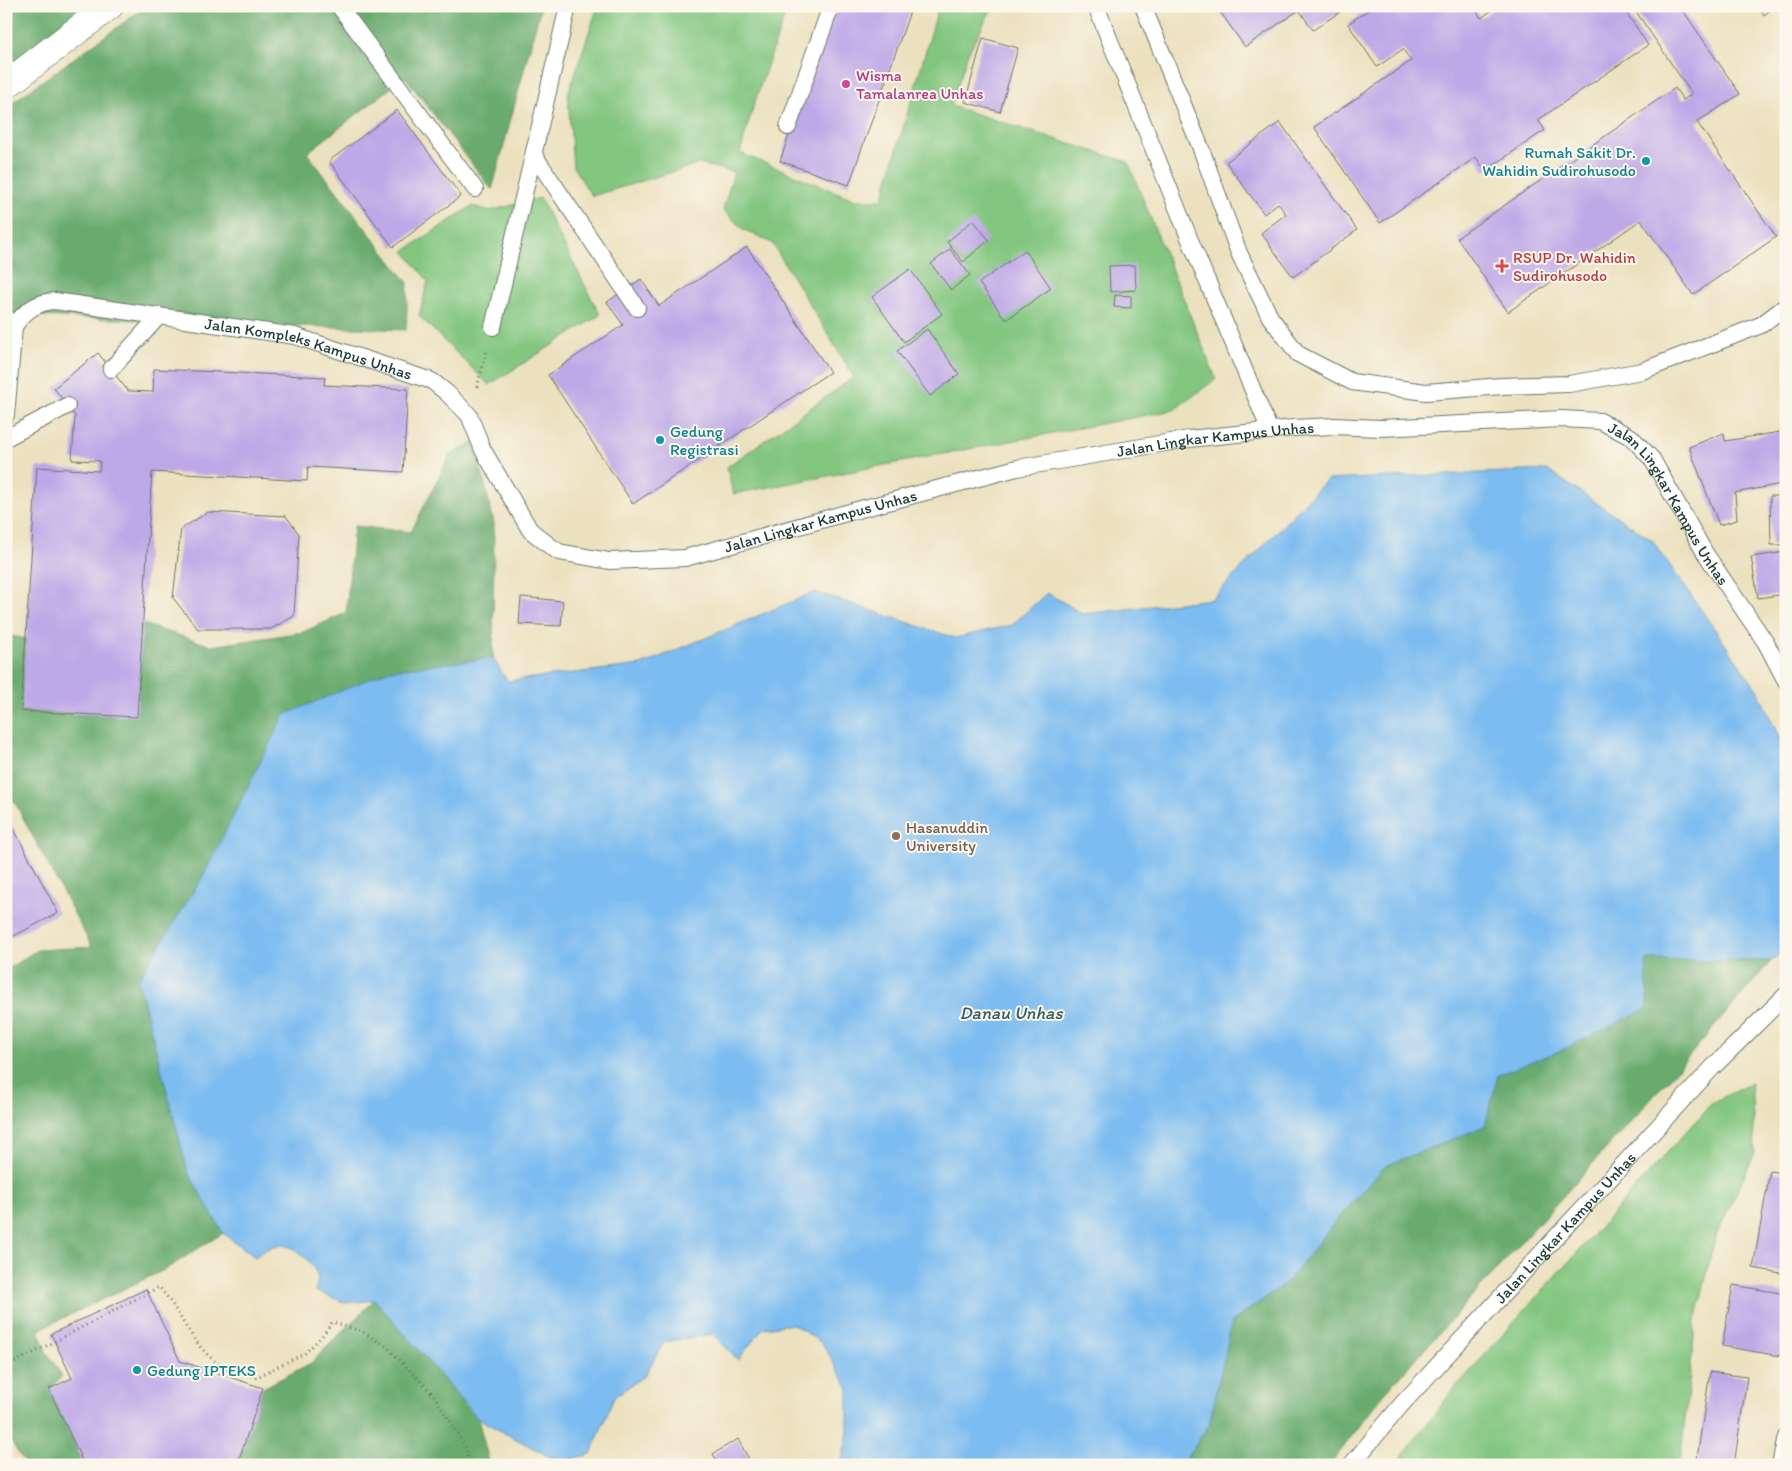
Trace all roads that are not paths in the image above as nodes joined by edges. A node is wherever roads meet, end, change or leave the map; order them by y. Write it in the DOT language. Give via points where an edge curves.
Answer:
graph roads {
  1 [pos="109,6"];
  2 [pos="339,6"];
  3 [pos="568,6"];
  4 [pos="831,6"];
  5 [pos="1096,6"];
  6 [pos="1143,6"];
  7 [pos="6,85"];
  8 [pos="788,127"];
  9 [pos="534,155"];
  10 [pos="474,189"];
  11 [pos="1786,306"];
  12 [pos="637,308"];
  13 [pos="159,316"];
  14 [pos="10,322"];
  15 [pos="493,327"];
  16 [pos="111,369"];
  17 [pos="67,406"];
  18 [pos="6,415"];
  19 [pos="1270,431"];
  20 [pos="6,438"];
  21 [pos="530,530"];
  22 [pos="1786,681"];
  23 [pos="1786,995"];
  24 [pos="1786,1437"];
  25 [pos="1351,1465"];
  26 [pos="1780,1465"];
  1 -- 7 [label="street"];
  2 -- 10 [label="lane"];
  3 -- 9 [label="lane"];
  4 -- 8 [label="lane"];
  5 -- 19 [label="lane"];
  6 -- 11 [label="lane" via="1239,253 1270,317 1298,354 1352,382 1426,392 1569,384 1642,371 1761,325"];
  9 -- 12 [label="lane"];
  9 -- 15 [label="lane"];
  13 -- 14 [label="lane, Jalan Kompleks Kampus Unhas" via="55,301 39,304"];
  13 -- 16 [label="lane"];
  13 -- 21 [label="lane, Jalan Kompleks Kampus Unhas" via="296,336 432,381 469,415 483,450"];
  14 -- 18 [label="lane, Jalan Kompleks Kampus Unhas"];
  17 -- 20 [label="lane"];
  19 -- 21 [label="lane, Jalan Lingkar Kampus Unhas" via="1189,439 1017,468 685,558 609,561 578,556 559,552"];
  19 -- 22 [label="lane, Jalan Lingkar Kampus Unhas" via="1562,419 1600,422 1631,437 1652,459 1705,553 1766,643"];
  23 -- 25 [label="lane, Jalan Lingkar Kampus Unhas" via="1713,1067 1402,1404"];
  24 -- 26 [label="lane"];
}
